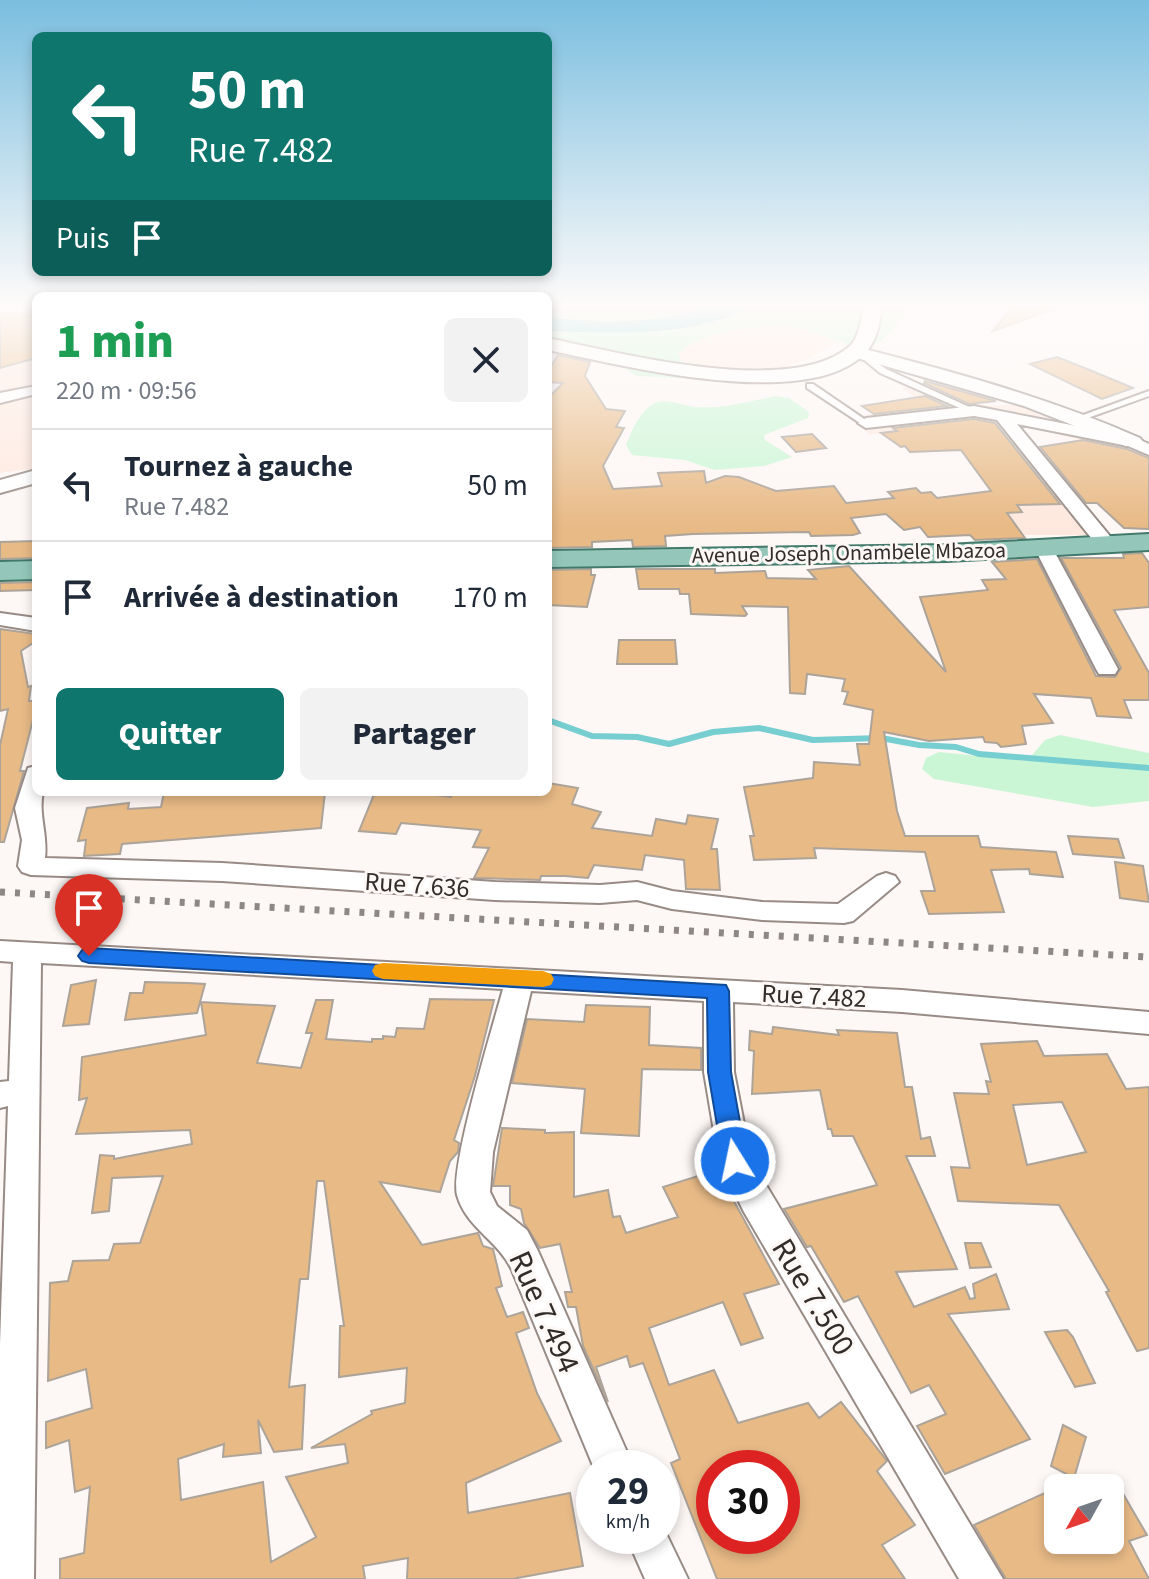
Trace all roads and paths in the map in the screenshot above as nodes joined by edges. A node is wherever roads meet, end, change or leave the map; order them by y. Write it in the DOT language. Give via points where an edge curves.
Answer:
graph roads {
  1 [pos="900,379"];
  2 [pos="953,379"];
  3 [pos="810,386"];
  4 [pos="32,391"];
  5 [pos="1149,393"];
  6 [pos="0,398"];
  7 [pos="974,411"];
  8 [pos="1003,417"];
  9 [pos="1079,418"];
  10 [pos="866,423"];
  11 [pos="1141,446"];
  12 [pos="32,477"];
  13 [pos="0,487"];
  14 [pos="1149,542"];
  15 [pos="1107,545"];
  16 [pos="1044,549"];
  17 [pos="552,559"];
  18 [pos="32,570"];
  19 [pos="0,571"];
  20 [pos="0,619"];
  21 [pos="32,624"];
  22 [pos="1107,669"];
  23 [pos="32,789"];
  24 [pos="886,882"];
  25 [pos="14,952"];
  26 [pos="520,978"];
  27 [pos="718,991"];
  28 [pos="1149,1023"];
  29 [pos="12,1092"];
  30 [pos="10,1269"];
  31 [pos="606,1450"];
  32 [pos="655,1554"];
  33 [pos="9,1578"];
  34 [pos="667,1579"];
  35 [pos="982,1579"];
  1 -- 7 [label="lane"];
  2 -- 9 [label="street"];
  3 -- 10 [label="lane"];
  4 -- 6 [label="street"];
  5 -- 9 [label="lane"];
  7 -- 8 [label="street"];
  7 -- 10 [label="street"];
  8 -- 11 [label="street"];
  8 -- 15 [label="street"];
  9 -- 11 [label="street"];
  12 -- 13 [label="street"];
  14 -- 15 [label="main road, Avenue Joseph Onambele Mbazoa"];
  15 -- 16 [label="main road, Avenue Joseph Onambele Mbazoa"];
  16 -- 17 [label="main road, Avenue Joseph Onambele Mbazoa"];
  16 -- 22 [label="street"];
  18 -- 19 [label="main road"];
  20 -- 21 [label="street"];
  23 -- 24 [label="street, Rue 7.636" via="27,808 35,840 31,866 222,872 495,891 637,891 762,911 844,914"];
  25 -- 26 [label="street, Rue 7.482"];
  25 -- 29 [label="street"];
  26 -- 27 [label="street, Rue 7.482"];
  26 -- 31 [label="street, Rue 7.494" via="477,1152 473,1193 485,1216 515,1241 526,1262"];
  27 -- 28 [label="street, Rue 7.482"];
  27 -- 35 [label="street, Rue 7.500" via="719,1072 735,1161"];
  29 -- 30 [label="street"];
  30 -- 33 [label="street"];
  32 -- 34 [label="street"];
}
